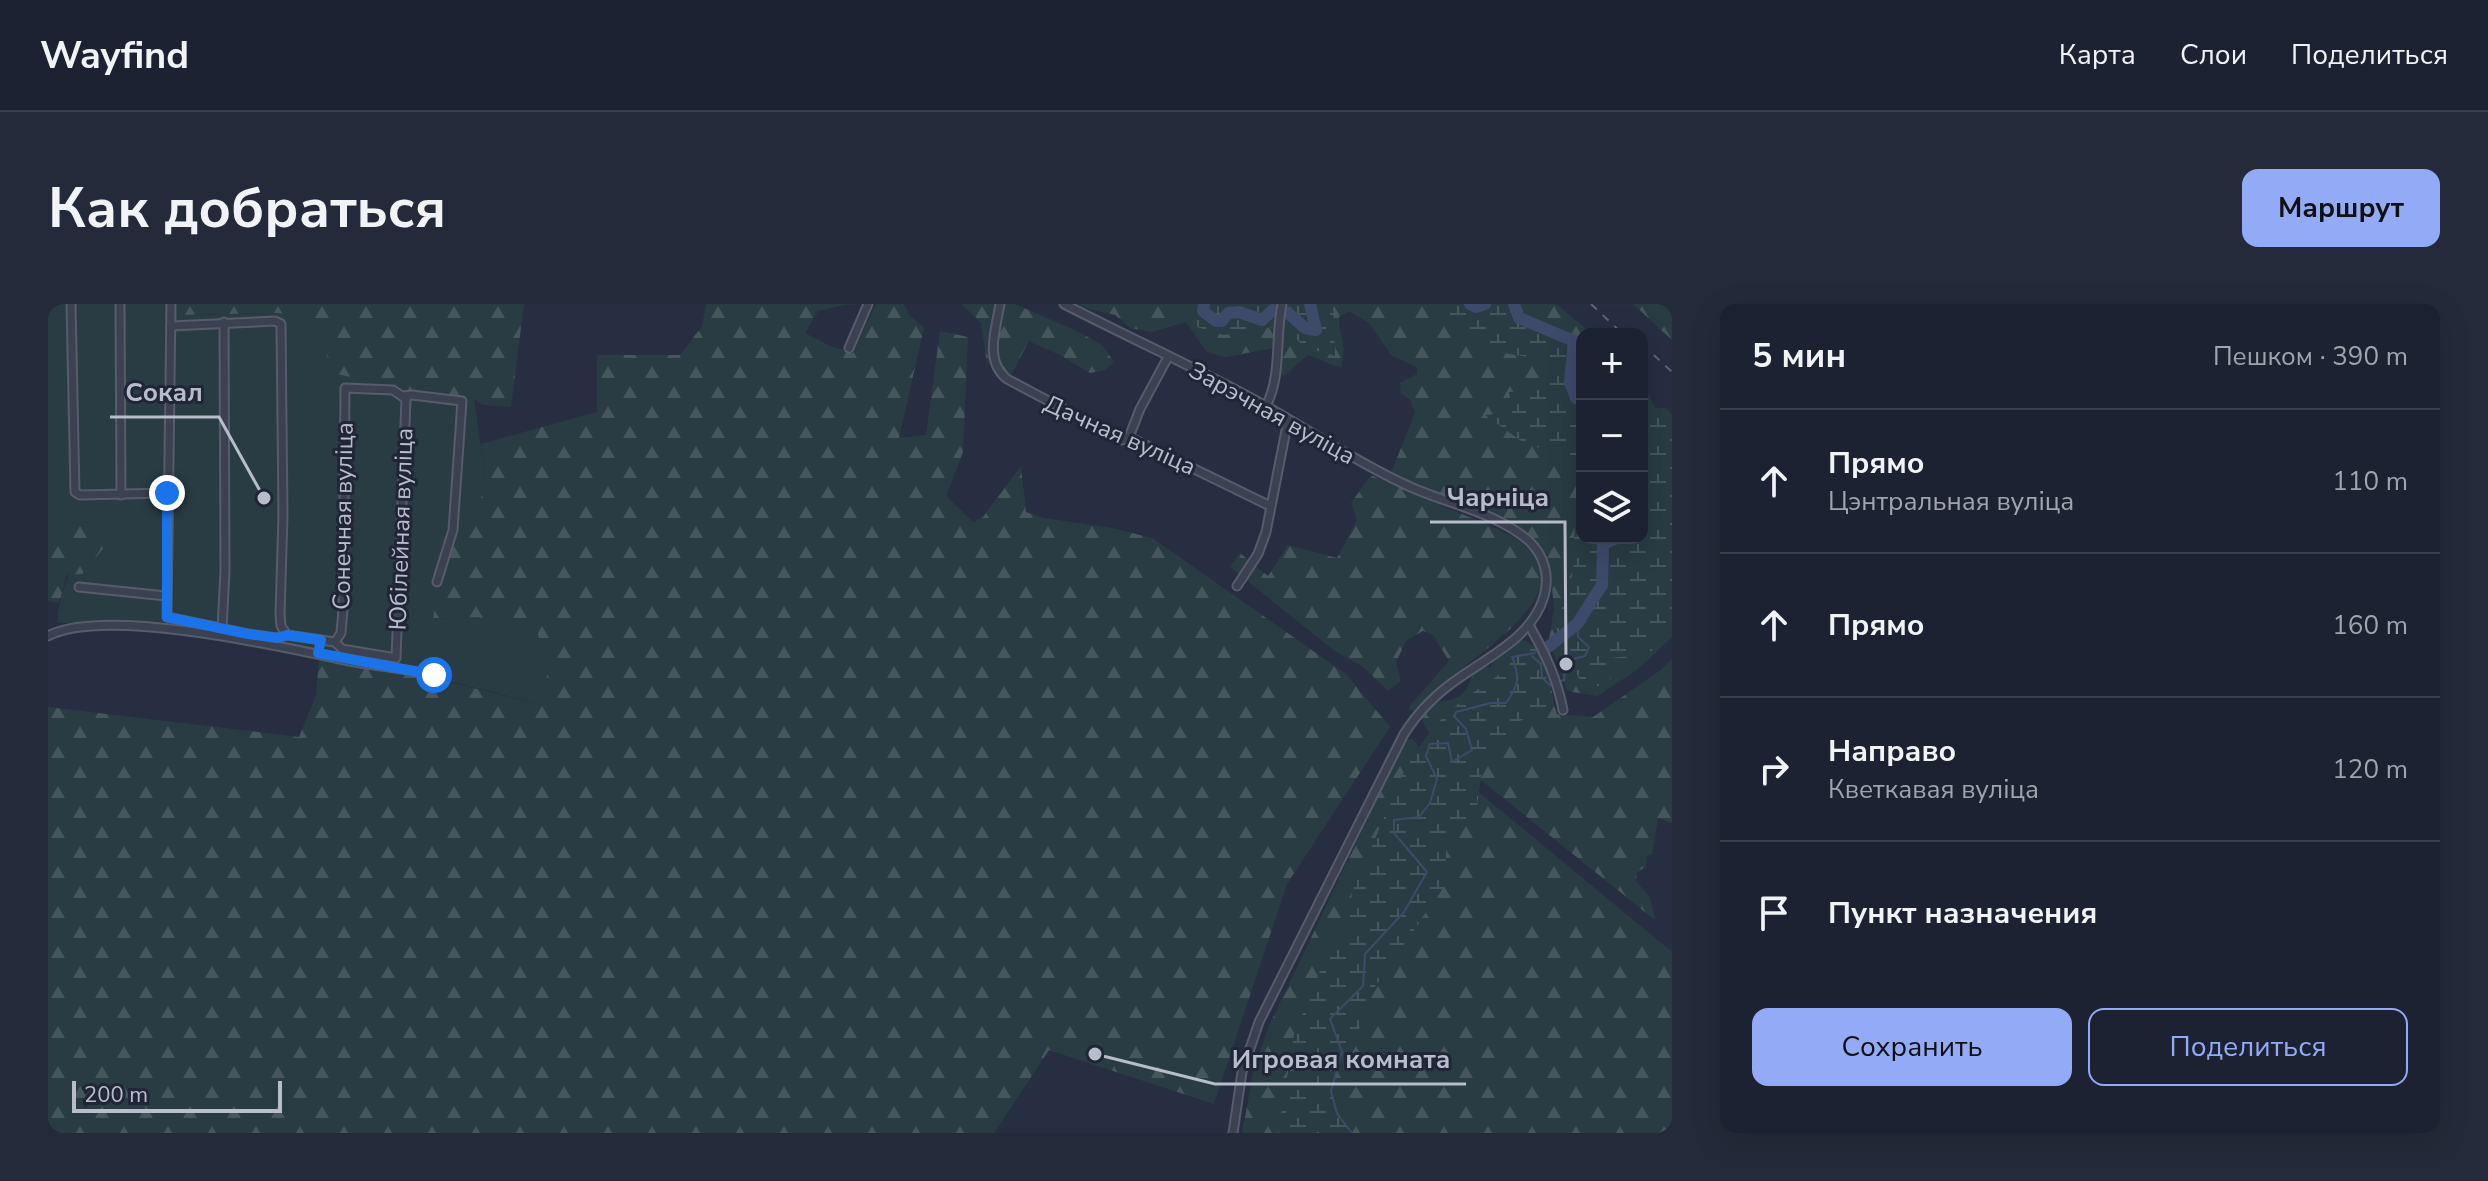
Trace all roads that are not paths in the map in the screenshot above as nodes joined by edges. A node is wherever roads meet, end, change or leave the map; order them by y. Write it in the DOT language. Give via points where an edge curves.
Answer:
graph roads {
  1 [pos="71,304"];
  2 [pos="120,304"];
  3 [pos="171,304"];
  4 [pos="868,304"];
  5 [pos="1000,304"];
  6 [pos="1064,304"];
  7 [pos="1282,304"];
  8 [pos="224,322"];
  9 [pos="171,326"];
  10 [pos="849,348"];
  11 [pos="1168,357"];
  12 [pos="405,398"];
  13 [pos="1266,406"];
  14 [pos="1288,420"];
  15 [pos="1129,437"];
  16 [pos="167,493"];
  17 [pos="121,495"];
  18 [pos="1270,506"];
  19 [pos="437,582"];
  20 [pos="1237,586"];
  21 [pos="79,587"];
  22 [pos="166,596"];
  23 [pos="1529,625"];
  24 [pos="222,628"];
  25 [pos="287,635"];
  26 [pos="48,636"];
  27 [pos="321,640"];
  28 [pos="335,642"];
  29 [pos="318,653"];
  30 [pos="434,675"];
  31 [pos="1563,710"];
  32 [pos="1233,1133"];
  1 -- 17 [label="street" via="75,492"];
  2 -- 17 [label="street"];
  3 -- 9 [label="street"];
  4 -- 10 [label="street"];
  5 -- 15 [label="street, Дачная вуліца" via="993,344 1002,376 1122,440"];
  6 -- 11 [label="street, Зарэчная вуліца"];
  7 -- 13 [label="street"];
  8 -- 9 [label="street"];
  8 -- 24 [label="street"];
  8 -- 25 [label="street" via="281,324 280,614"];
  9 -- 16 [label="street"];
  11 -- 13 [label="street, Зарэчная вуліца"];
  11 -- 15 [label="street"];
  12 -- 19 [label="street" via="462,401 453,530"];
  12 -- 28 [label="street, Сонечная вуліца" via="393,390 345,388 343,609"];
  12 -- 28 [label="street, Юбілейная вуліца" via="396,658 342,649"];
  13 -- 14 [label="street, Зарэчная вуліца"];
  14 -- 18 [label="street"];
  14 -- 23 [label="street, Зарэчная вуліца" via="1405,485 1494,521 1530,542 1544,561 1547,583"];
  15 -- 18 [label="street, Дачная вуліца"];
  16 -- 17 [label="street"];
  16 -- 22 [label="street"];
  18 -- 20 [label="street" via="1258,554"];
  21 -- 22 [label="street"];
  22 -- 24 [label="street" via="167,617"];
  23 -- 31 [label="street" via="1545,652"];
  23 -- 32 [label="street" via="1431,700 1404,734 1259,1022 1242,1072"];
  24 -- 25 [label="street" via="277,638"];
  25 -- 27 [label="street"];
  26 -- 29 [label="street" via="84,625 178,629"];
  27 -- 28 [label="street"];
  27 -- 29 [label="street"];
  29 -- 30 [label="street"];
}
